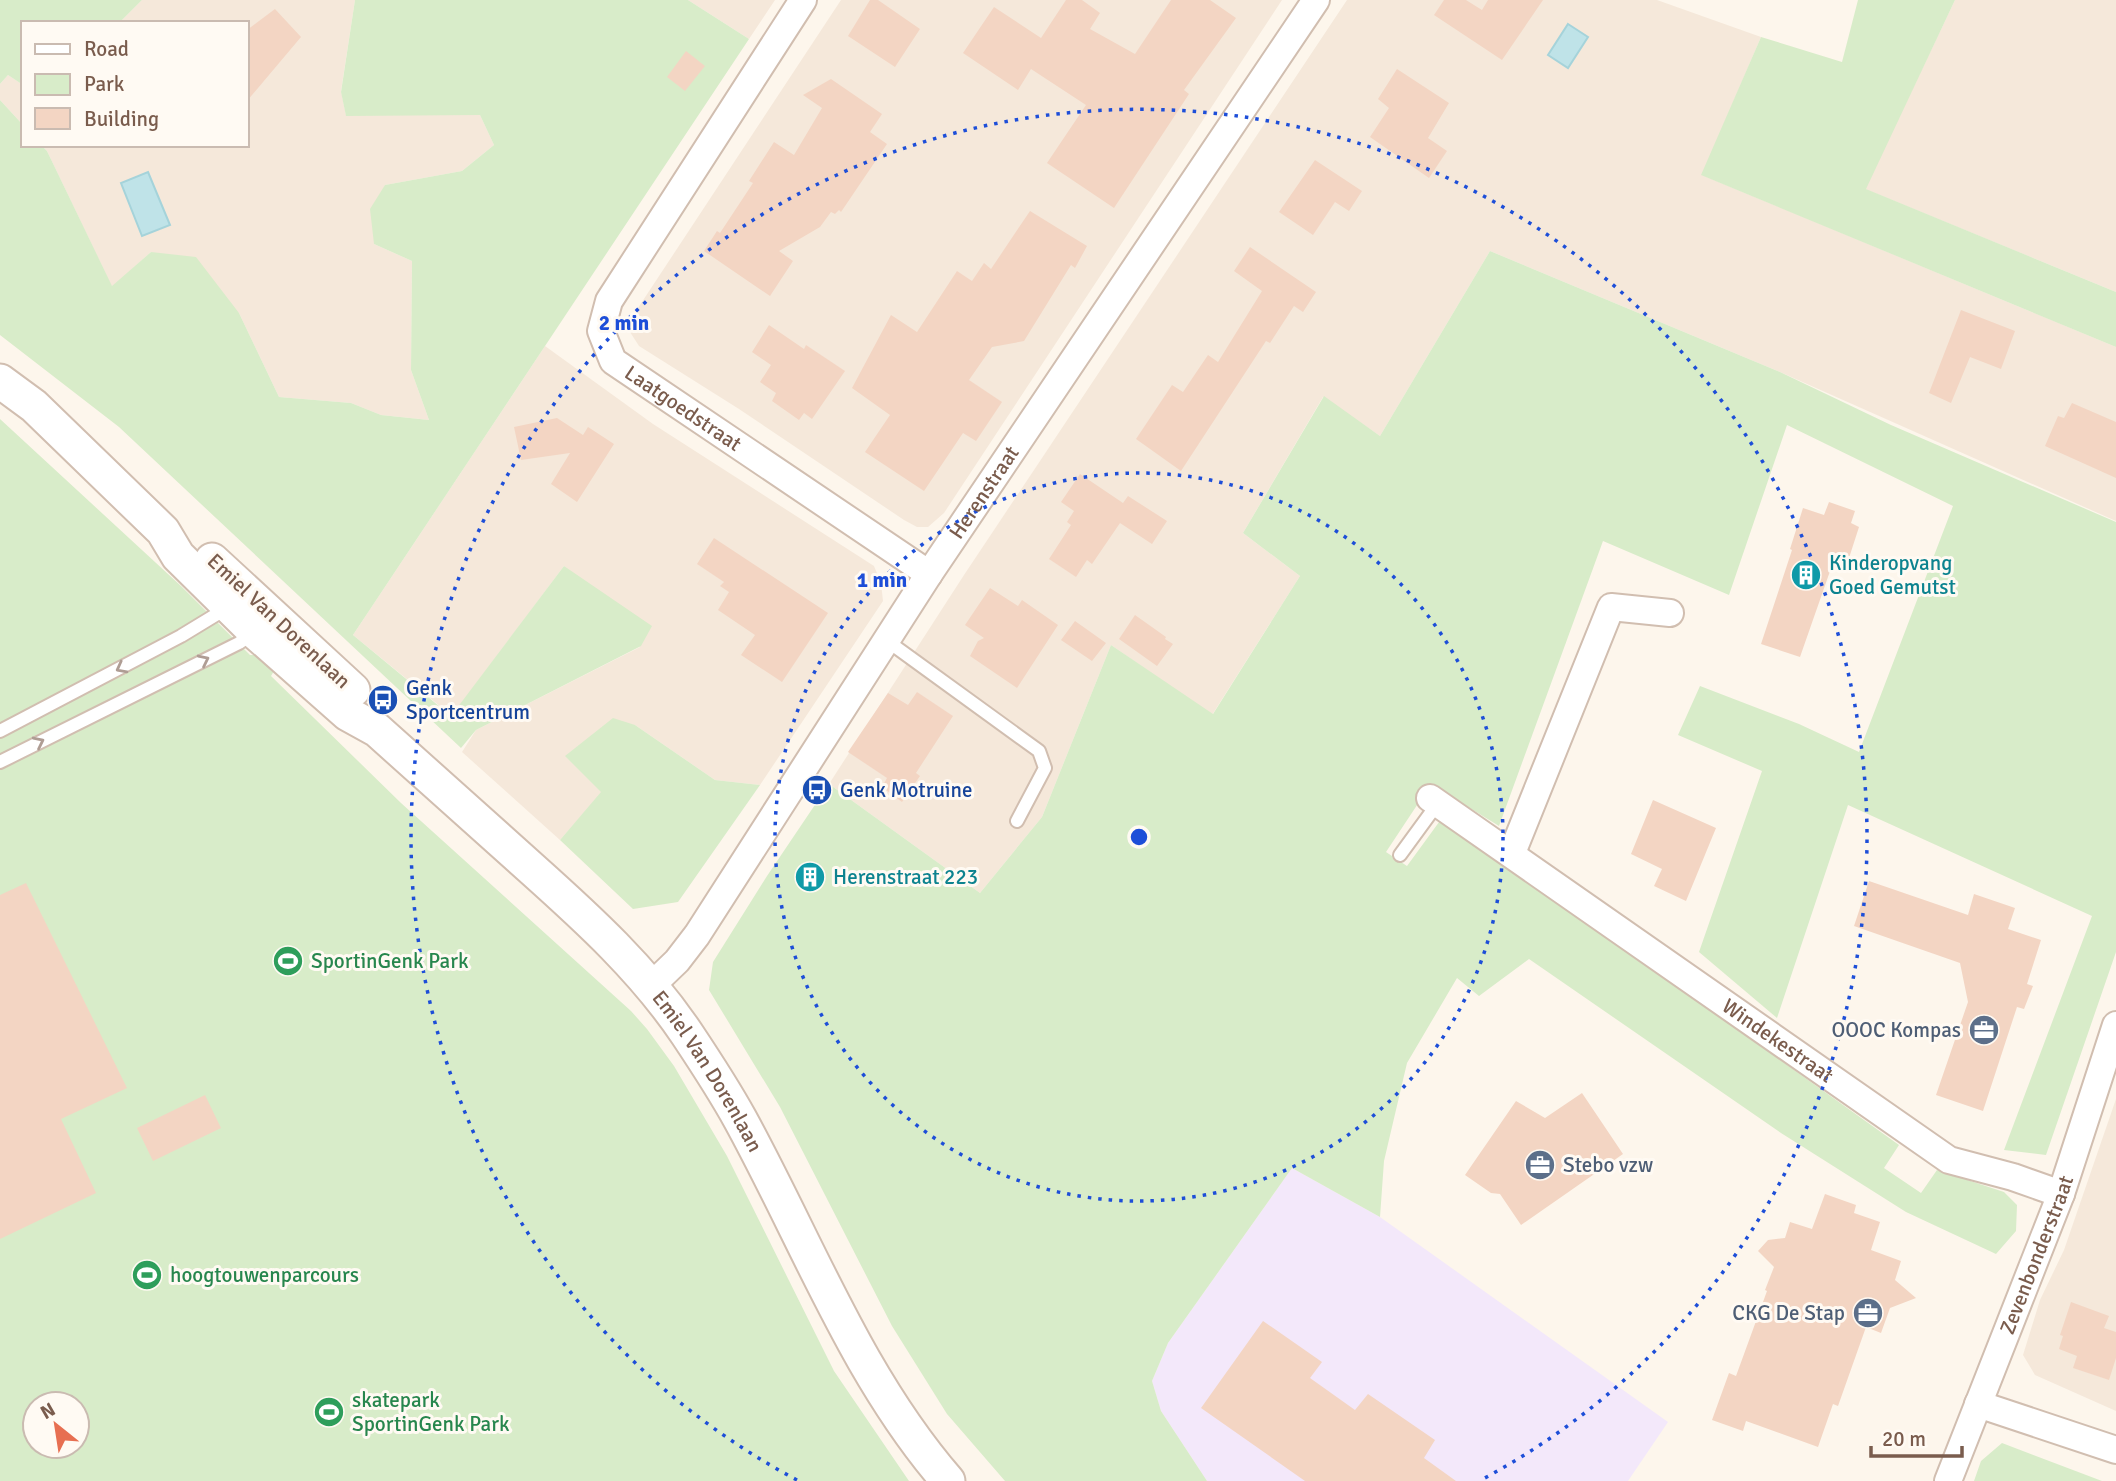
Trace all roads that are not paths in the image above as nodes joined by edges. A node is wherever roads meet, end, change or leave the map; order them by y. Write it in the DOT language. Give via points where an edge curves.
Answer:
graph roads {
  1 [pos="803,0"];
  2 [pos="1316,0"];
  3 [pos="0,381"];
  4 [pos="929,574"];
  5 [pos="236,598"];
  6 [pos="1670,613"];
  7 [pos="263,623"];
  8 [pos="886,640"];
  9 [pos="0,731"];
  10 [pos="0,762"];
  11 [pos="1434,800"];
  12 [pos="1017,821"];
  13 [pos="1512,853"];
  14 [pos="1400,855"];
  15 [pos="652,985"];
  16 [pos="2116,1025"];
  17 [pos="2061,1194"];
  18 [pos="1978,1404"];
  19 [pos="2116,1450"];
  20 [pos="948,1481"];
  21 [pos="1948,1481"];
  1 -- 4 [label="street, Laatgoedstraat" via="609,301 601,331 613,361"];
  2 -- 4 [label="street, Herenstraat"];
  3 -- 5 [label="street, Emiel Van Dorenlaan" via="34,406 163,531 192,542"];
  4 -- 8 [label="street, Herenstraat"];
  5 -- 7 [label="street, Emiel Van Dorenlaan"];
  5 -- 9 [label="lane, one-way" via="220,615"];
  6 -- 13 [label="street" via="1611,607"];
  10 -- 7 [label="lane, one-way" via="239,643"];
  7 -- 15 [label="street, Emiel Van Dorenlaan" via="359,696 377,730 552,887"];
  8 -- 12 [label="lane" via="1039,751 1045,768"];
  8 -- 15 [label="street, Herenstraat" via="697,935"];
  11 -- 13 [label="street, Windekestraat"];
  11 -- 14 [label="lane"];
  13 -- 17 [label="street, Windekestraat" via="1949,1160"];
  15 -- 20 [label="street, Emiel Van Dorenlaan" via="740,1118 870,1372"];
  16 -- 17 [label="street, Zevenbonderstraat"];
  17 -- 18 [label="street, Zevenbonderstraat"];
  18 -- 19 [label="street"];
  18 -- 21 [label="street, Zevenbonderstraat"];
}
